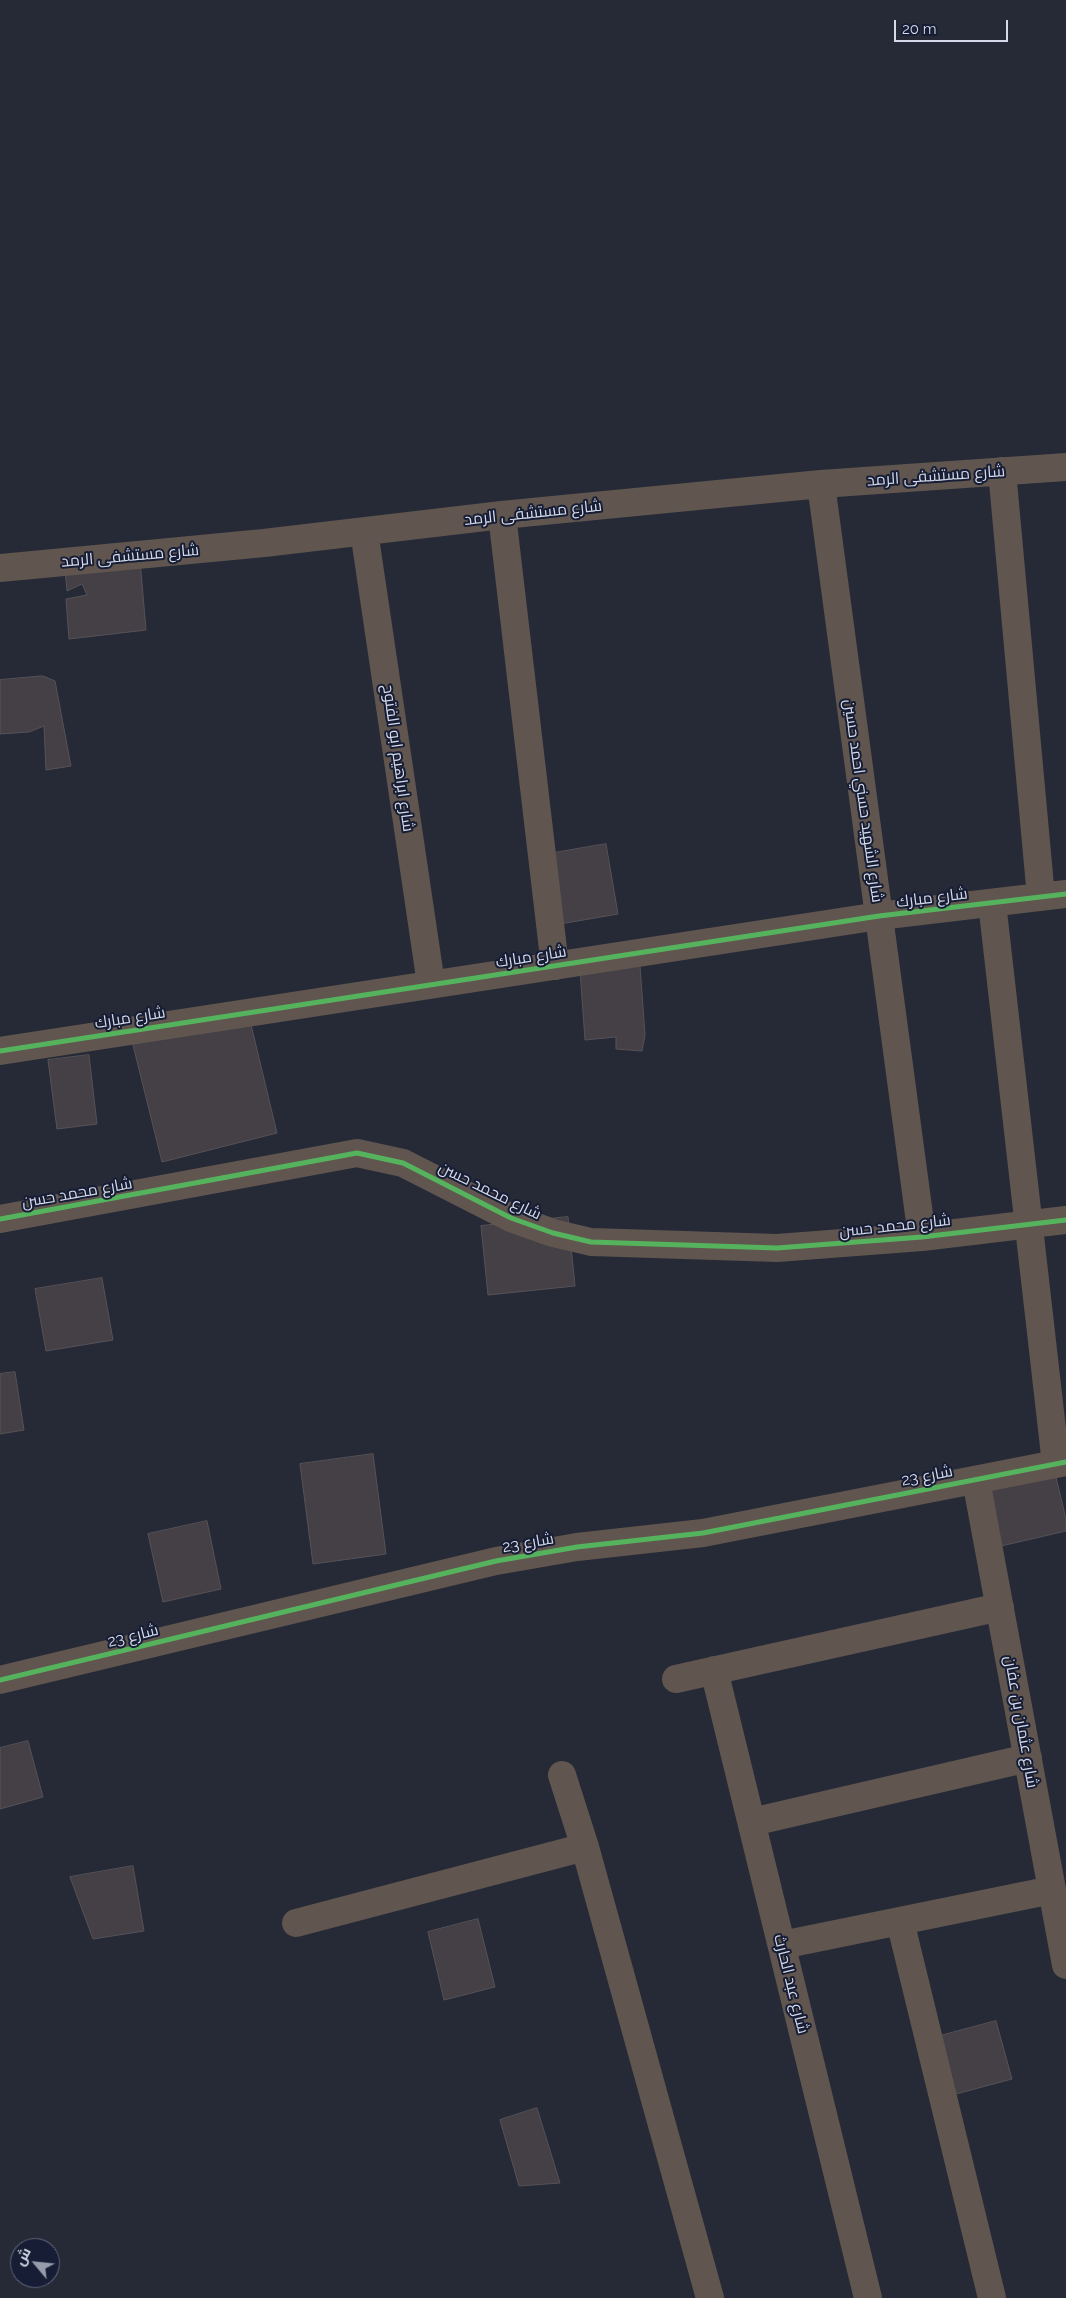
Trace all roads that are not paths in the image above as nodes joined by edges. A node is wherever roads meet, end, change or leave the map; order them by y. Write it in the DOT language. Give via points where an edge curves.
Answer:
graph roads {
  1 [pos="1066,467"];
  2 [pos="1002,471"];
  3 [pos="821,484"];
  4 [pos="502,516"];
  5 [pos="364,531"];
  6 [pos="0,568"];
  7 [pos="1053,896"];
  8 [pos="992,903"];
  9 [pos="879,916"];
  10 [pos="555,966"];
  11 [pos="431,984"];
  12 [pos="0,1051"];
  13 [pos="0,1219"];
  14 [pos="1066,1220"];
  15 [pos="1028,1224"];
  16 [pos="922,1237"];
  17 [pos="1061,1463"];
  18 [pos="976,1480"];
  19 [pos="1000,1607"];
  20 [pos="714,1670"];
  21 [pos="676,1679"];
  22 [pos="0,1680"];
  23 [pos="1028,1758"];
  24 [pos="562,1775"];
  25 [pos="752,1822"];
  26 [pos="585,1847"];
  27 [pos="1052,1890"];
  28 [pos="900,1921"];
  29 [pos="296,1923"];
  30 [pos="782,1945"];
  31 [pos="1066,1964"];
  32 [pos="710,2298"];
  33 [pos="868,2298"];
  34 [pos="992,2298"];
  1 -- 2 [label="street, شارع مستشفى الرمد"];
  2 -- 3 [label="street, شارع مستشفى الرمد"];
  2 -- 7 [label="street"];
  3 -- 4 [label="street, شارع مستشفى الرمد"];
  3 -- 9 [label="street, شارع الشهيد حسني احمد حسين"];
  4 -- 5 [label="street, شارع مستشفى الرمد"];
  4 -- 10 [label="street"];
  5 -- 6 [label="street, شارع مستشفى الرمد"];
  5 -- 11 [label="street, شارع ابراهيم ابو الفتوح"];
  7 -- 8 [label="street, شارع مبارك"];
  8 -- 9 [label="street, شارع مبارك"];
  8 -- 15 [label="street"];
  9 -- 10 [label="street, شارع مبارك"];
  9 -- 16 [label="street, شارع الشهيد حسني احمد حسين"];
  10 -- 11 [label="street, شارع مبارك"];
  11 -- 12 [label="street, شارع مبارك"];
  13 -- 16 [label="street, شارع محمد حسن" via="357,1153 403,1163 511,1218 591,1242 777,1248"];
  14 -- 15 [label="street, شارع محمد حسن"];
  15 -- 16 [label="street, شارع محمد حسن"];
  15 -- 17 [label="street"];
  17 -- 18 [label="street, شارع 23"];
  18 -- 19 [label="street, شارع عثمان بن عفان"];
  18 -- 22 [label="street, شارع 23" via="702,1533 577,1546 496,1561"];
  19 -- 20 [label="street"];
  19 -- 23 [label="street, شارع عثمان بن عفان"];
  20 -- 21 [label="street"];
  20 -- 25 [label="street, شارع عبد الحارث"];
  23 -- 25 [label="street"];
  23 -- 27 [label="street, شارع عثمان بن عفان"];
  24 -- 26 [label="street"];
  25 -- 30 [label="street, شارع عبد الحارث"];
  26 -- 29 [label="street"];
  26 -- 32 [label="street"];
  27 -- 28 [label="street"];
  27 -- 31 [label="street, شارع عثمان بن عفان"];
  28 -- 30 [label="street"];
  28 -- 34 [label="street"];
  30 -- 33 [label="street, شارع عبد الحارث"];
}
